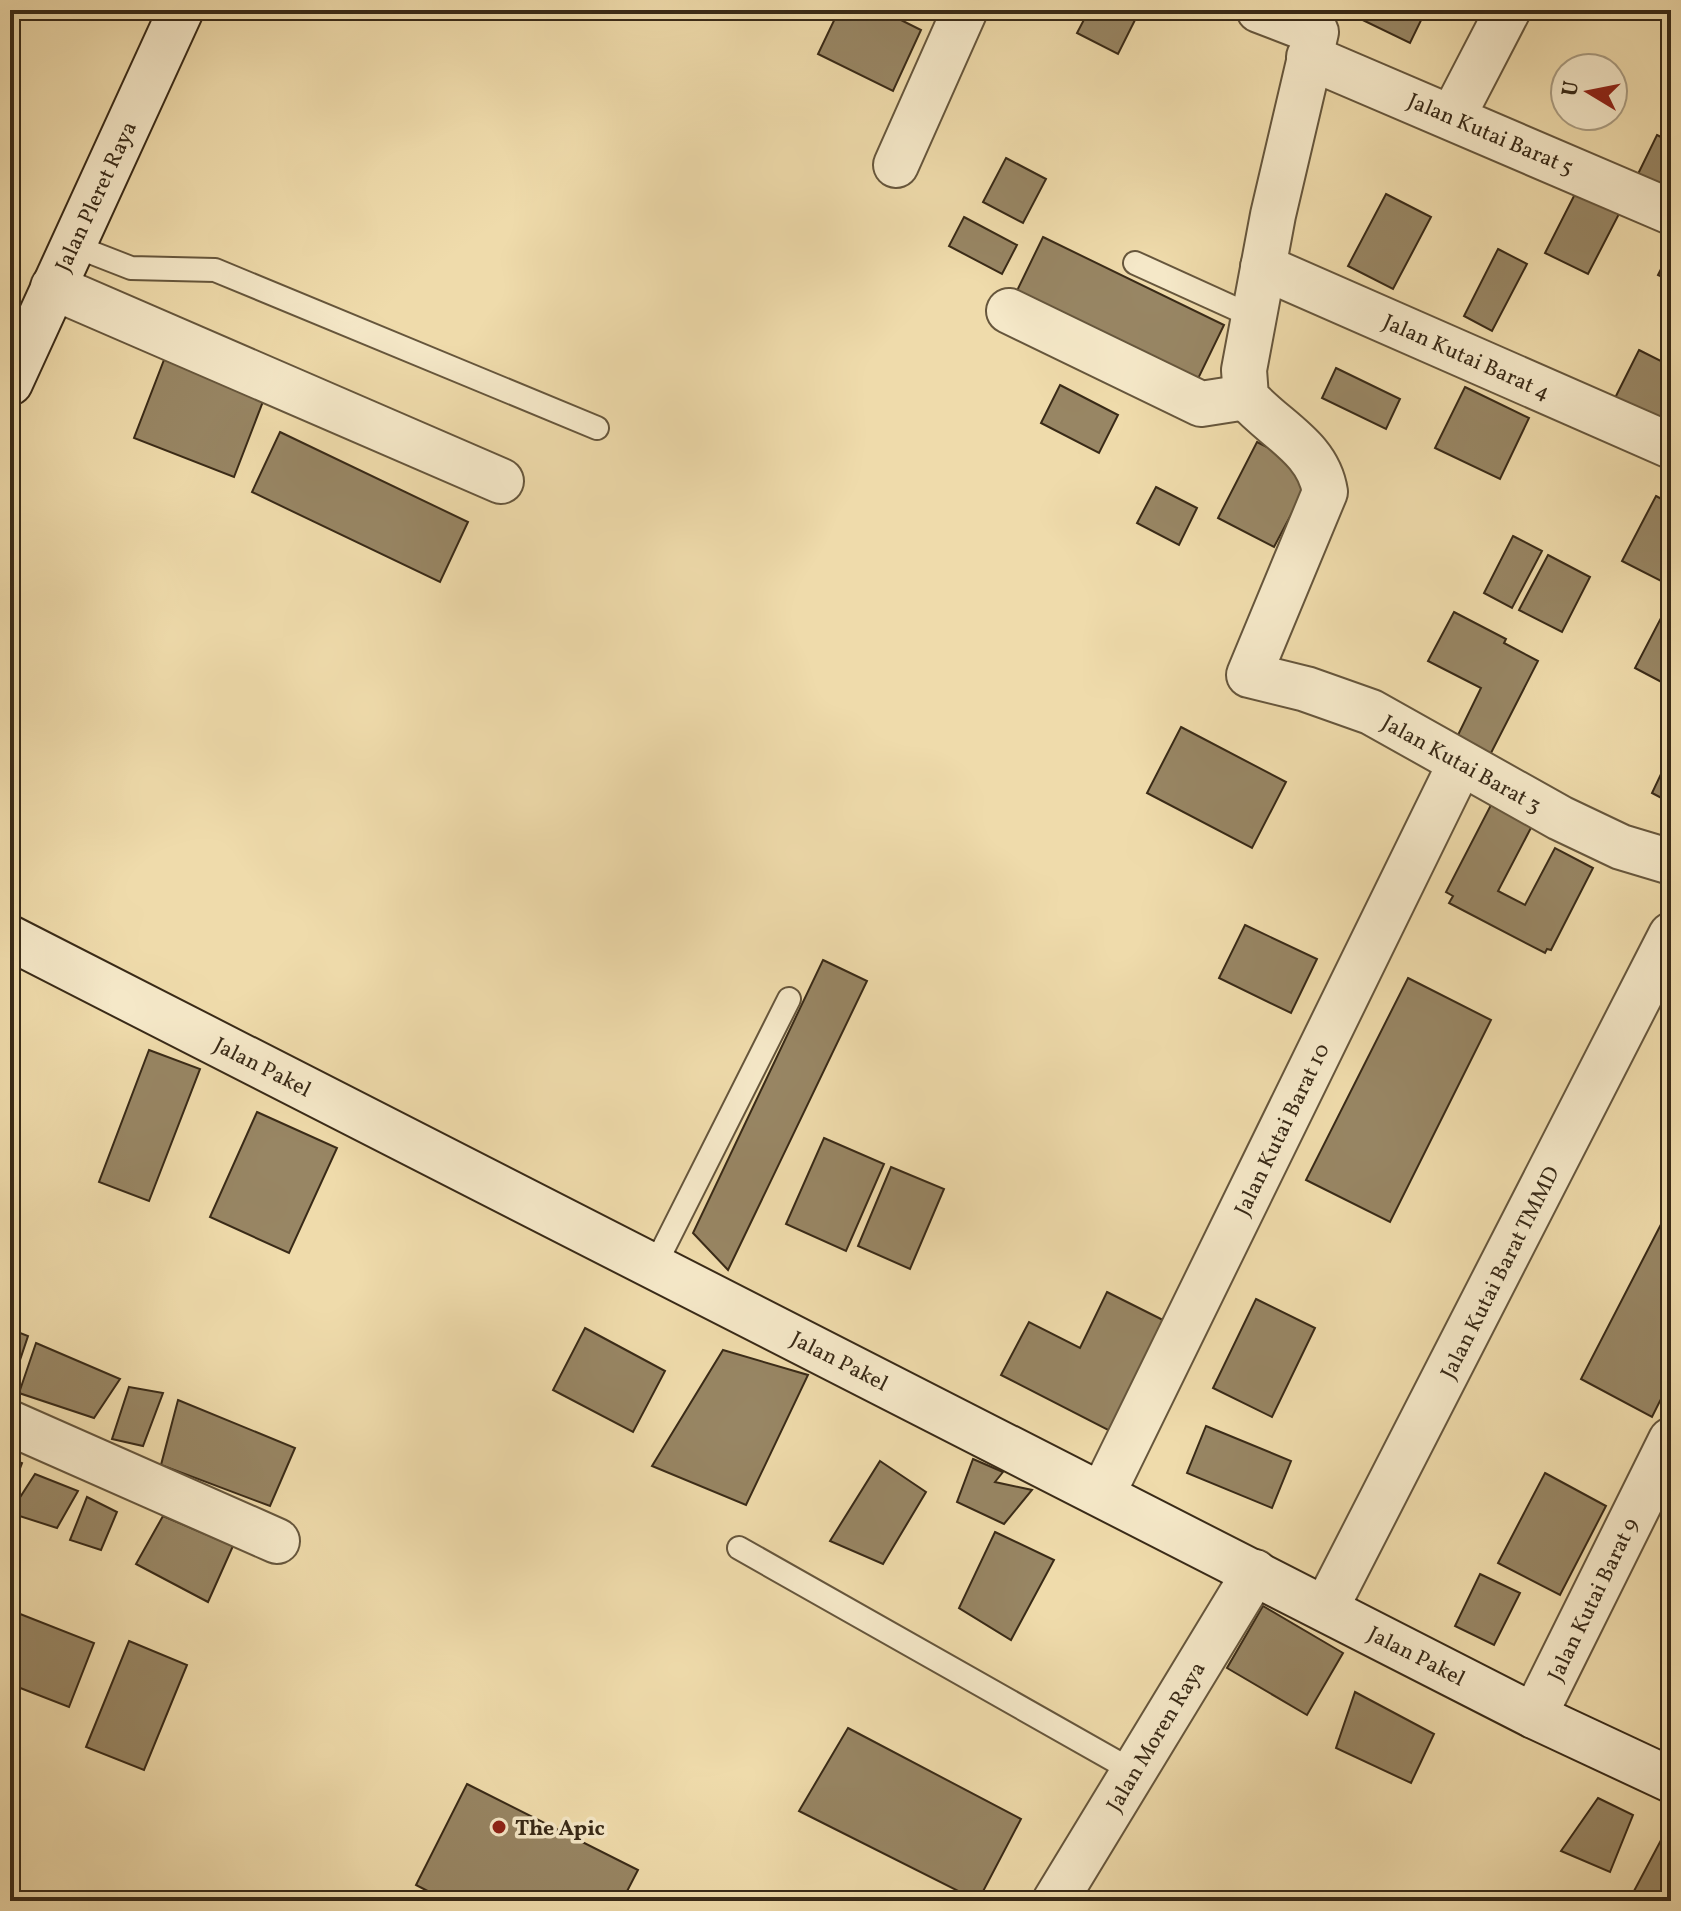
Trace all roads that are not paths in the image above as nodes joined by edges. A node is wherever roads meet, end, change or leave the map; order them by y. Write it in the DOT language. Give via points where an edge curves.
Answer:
graph roads {
  1 [pos="181,10"];
  2 [pos="965,10"];
  3 [pos="1259,10"];
  4 [pos="1508,10"];
  5 [pos="1316,33"];
  6 [pos="1453,116"];
  7 [pos="896,165"];
  8 [pos="1671,212"];
  9 [pos="72,245"];
  10 [pos="1135,263"];
  11 [pos="1260,282"];
  12 [pos="53,287"];
  13 [pos="1009,311"];
  14 [pos="10,383"];
  15 [pos="1246,397"];
  16 [pos="597,428"];
  17 [pos="1671,446"];
  18 [pos="501,481"];
  19 [pos="1460,764"];
  20 [pos="1671,862"];
  21 [pos="1671,935"];
  22 [pos="10,938"];
  23 [pos="789,999"];
  24 [pos="651,1263"];
  25 [pos="10,1423"];
  26 [pos="1671,1440"];
  27 [pos="1103,1493"];
  28 [pos="277,1541"];
  29 [pos="739,1548"];
  30 [pos="1255,1572"];
  31 [pos="1326,1608"];
  32 [pos="1534,1716"];
  33 [pos="1133,1771"];
  34 [pos="1671,1780"];
  35 [pos="1055,1901"];
  1 -- 9 [label="street, Jalan Pleret Raya"];
  2 -- 7 [label="street"];
  3 -- 5 [label="street, Jalan Kutai Barat 5"];
  4 -- 6 [label="street"];
  5 -- 6 [label="street, Jalan Kutai Barat 5"];
  5 -- 11 [label="street"];
  6 -- 8 [label="street, Jalan Kutai Barat 5"];
  9 -- 12 [label="street, Jalan Pleret Raya"];
  9 -- 16 [label="lane" via="131,268 215,270"];
  10 -- 11 [label="lane" via="1243,312"];
  11 -- 15 [label="street" via="1244,370"];
  11 -- 17 [label="street, Jalan Kutai Barat 4"];
  12 -- 14 [label="street, Jalan Pleret Raya"];
  12 -- 18 [label="street"];
  13 -- 15 [label="street" via="1201,404"];
  15 -- 19 [label="street, Jalan Kutai Barat 3" via="1303,447 1321,470 1325,492 1249,675 1371,712"];
  19 -- 20 [label="street, Jalan Kutai Barat 3" via="1621,847"];
  19 -- 27 [label="street, Jalan Kutai Barat 10"];
  21 -- 31 [label="street, Jalan Kutai Barat TMMD"];
  22 -- 24 [label="street, Jalan Pakel"];
  23 -- 24 [label="lane"];
  24 -- 27 [label="street, Jalan Pakel"];
  25 -- 28 [label="street"];
  26 -- 32 [label="street, Jalan Kutai Barat 9"];
  27 -- 30 [label="street, Jalan Pakel"];
  29 -- 33 [label="lane"];
  30 -- 31 [label="street, Jalan Pakel"];
  30 -- 33 [label="street, Jalan Moren Raya"];
  31 -- 32 [label="street, Jalan Pakel"];
  32 -- 34 [label="street, Jalan Pakel"];
  33 -- 35 [label="street, Jalan Moren Raya"];
}
